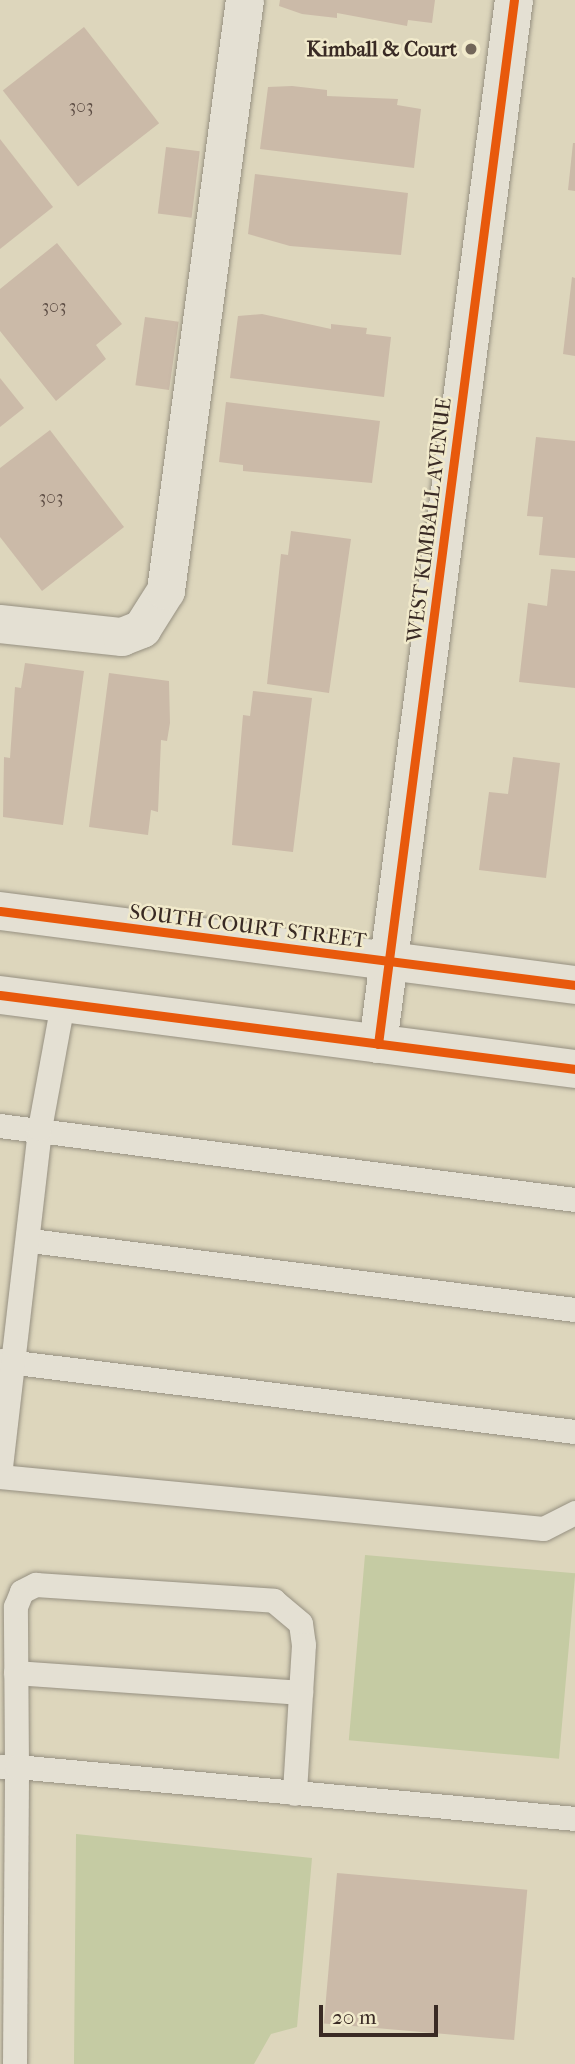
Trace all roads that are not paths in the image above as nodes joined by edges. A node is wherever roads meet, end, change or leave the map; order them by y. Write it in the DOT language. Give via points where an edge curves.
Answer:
graph roads {
  1 [pos="245,0"];
  2 [pos="514,0"];
  3 [pos="0,624"];
  4 [pos="0,911"];
  5 [pos="389,961"];
  6 [pos="575,985"];
  7 [pos="0,995"];
  8 [pos="63,1004"];
  9 [pos="377,1044"];
  10 [pos="575,1069"];
  11 [pos="0,1125"];
  12 [pos="40,1129"];
  13 [pos="575,1200"];
  14 [pos="30,1241"];
  15 [pos="575,1310"];
  16 [pos="7,1362"];
  17 [pos="575,1432"];
  18 [pos="0,1477"];
  19 [pos="575,1513"];
  20 [pos="16,1673"];
  21 [pos="301,1693"];
  22 [pos="8,1767"];
  23 [pos="295,1794"];
  24 [pos="575,1819"];
  25 [pos="15,2064"];
  1 -- 3 [label="street" via="166,591 142,629 122,637"];
  2 -- 5 [label="street, WEST KIMBALL AVENUE"];
  4 -- 5 [label="street, SOUTH COURT STREET"];
  5 -- 6 [label="street, SOUTH COURT STREET"];
  5 -- 9 [label="street, WEST KIMBALL AVENUE"];
  7 -- 8 [label="street"];
  8 -- 9 [label="street"];
  8 -- 12 [label="lane"];
  9 -- 10 [label="street"];
  11 -- 12 [label="lane"];
  12 -- 13 [label="lane"];
  12 -- 14 [label="lane"];
  14 -- 15 [label="lane"];
  14 -- 16 [label="lane"];
  16 -- 17 [label="lane"];
  16 -- 18 [label="lane"];
  18 -- 19 [label="lane" via="544,1529"];
  20 -- 21 [label="lane"];
  20 -- 21 [label="lane" via="16,1607 36,1585 288,1608 302,1624"];
  20 -- 22 [label="lane"];
  21 -- 23 [label="lane"];
  22 -- 23 [label="lane"];
  22 -- 25 [label="lane"];
  23 -- 24 [label="lane"];
}
